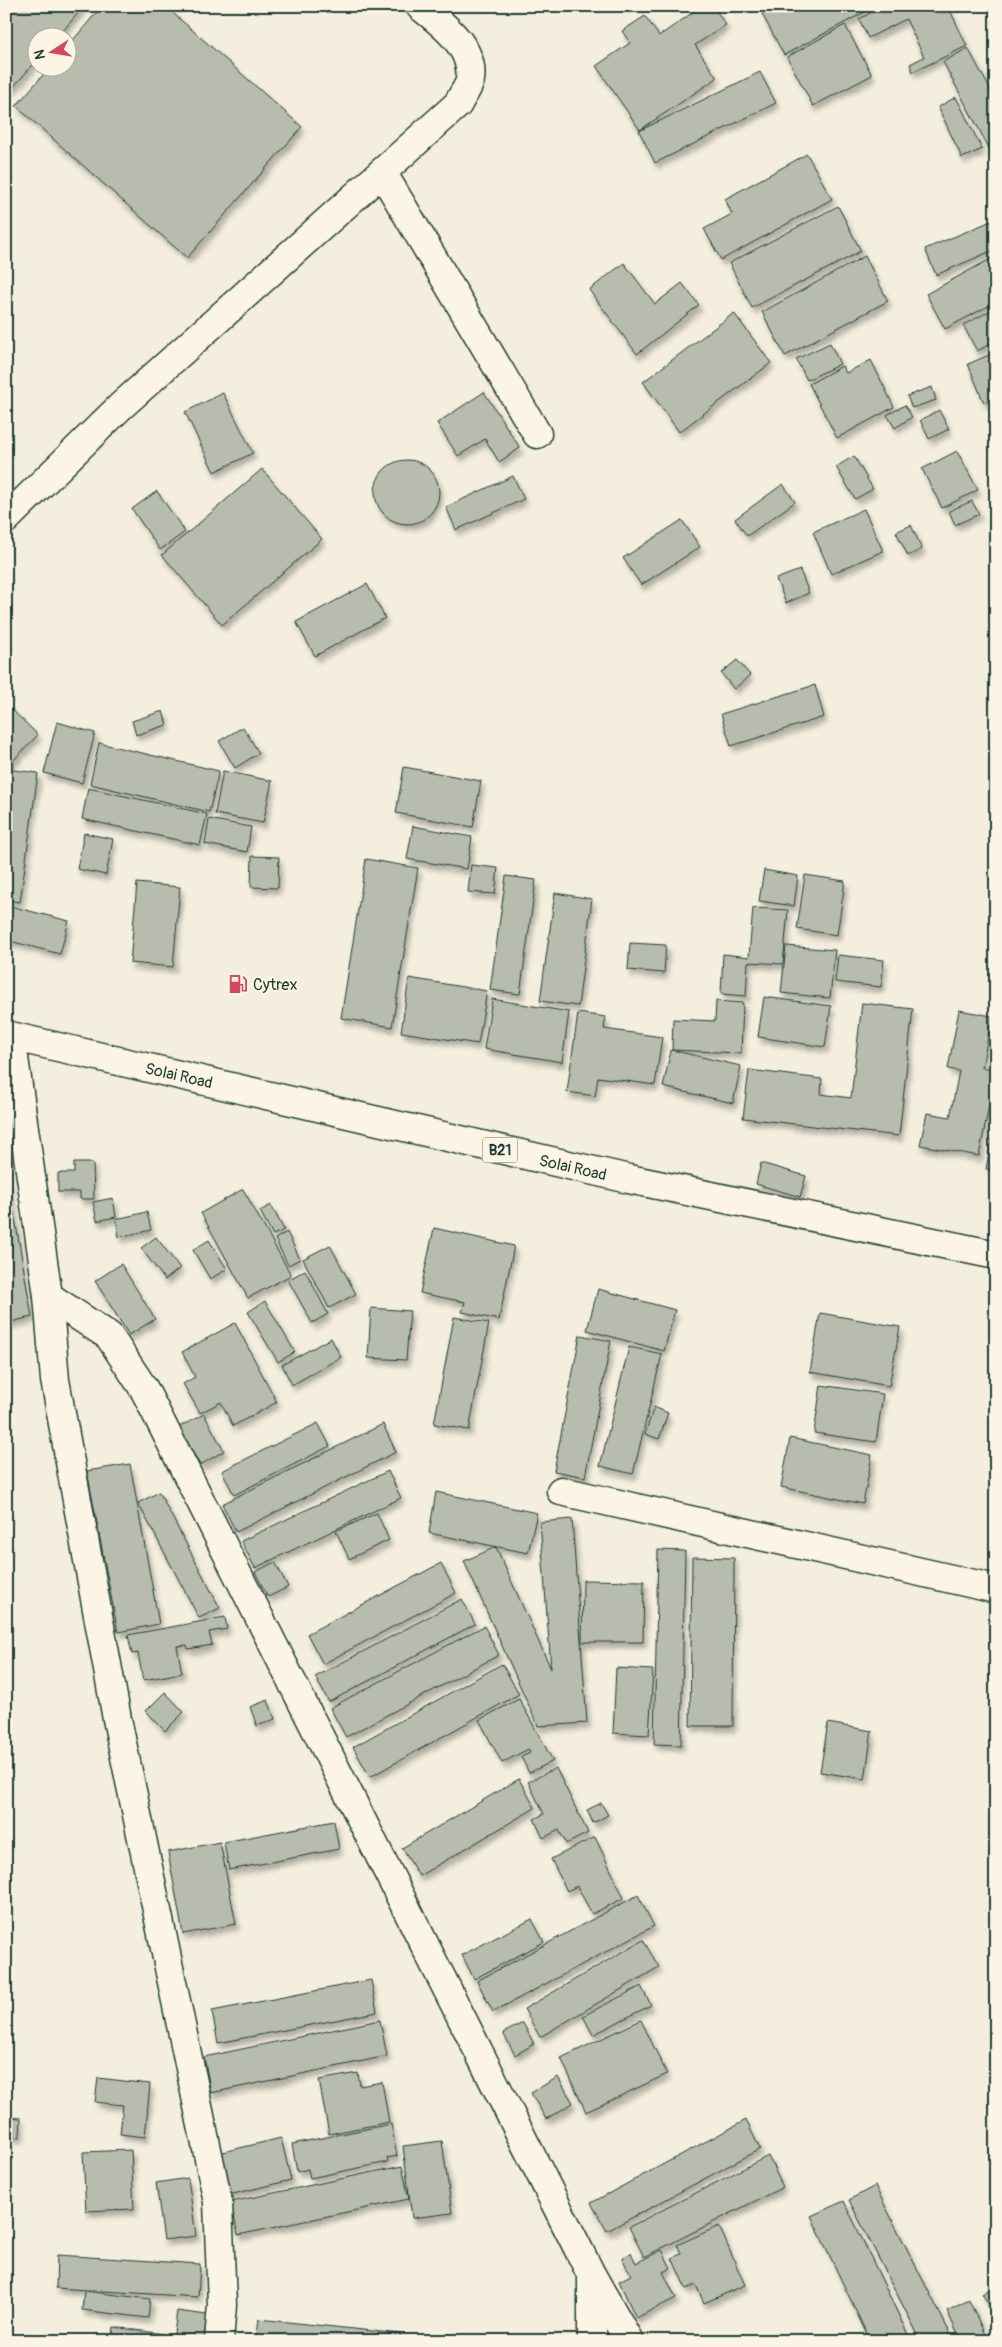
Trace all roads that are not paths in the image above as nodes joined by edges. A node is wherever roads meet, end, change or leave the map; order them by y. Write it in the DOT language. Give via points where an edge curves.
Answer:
graph roads {
  1 [pos="420,6"];
  2 [pos="382,172"];
  3 [pos="536,434"];
  4 [pos="6,519"];
  5 [pos="9,1036"];
  6 [pos="996,1255"];
  7 [pos="48,1296"];
  8 [pos="561,1491"];
  9 [pos="996,1589"];
  10 [pos="592,2276"];
  11 [pos="219,2341"];
  12 [pos="592,2341"];
  13 [pos="629,2341"];
  1 -- 2 [label="main road" via="449,30 467,57 470,80 458,104"];
  2 -- 3 [label="main road"];
  2 -- 4 [label="main road" via="120,406"];
  5 -- 6 [label="main road, Solai Road / B21" via="629,1179"];
  5 -- 7 [label="main road"];
  7 -- 10 [label="main road" via="109,1336 144,1389"];
  7 -- 11 [label="main road" via="55,1380 116,1710 218,2202 222,2305"];
  8 -- 9 [label="main road"];
  10 -- 12 [label="main road"];
  10 -- 13 [label="main road"];
}
